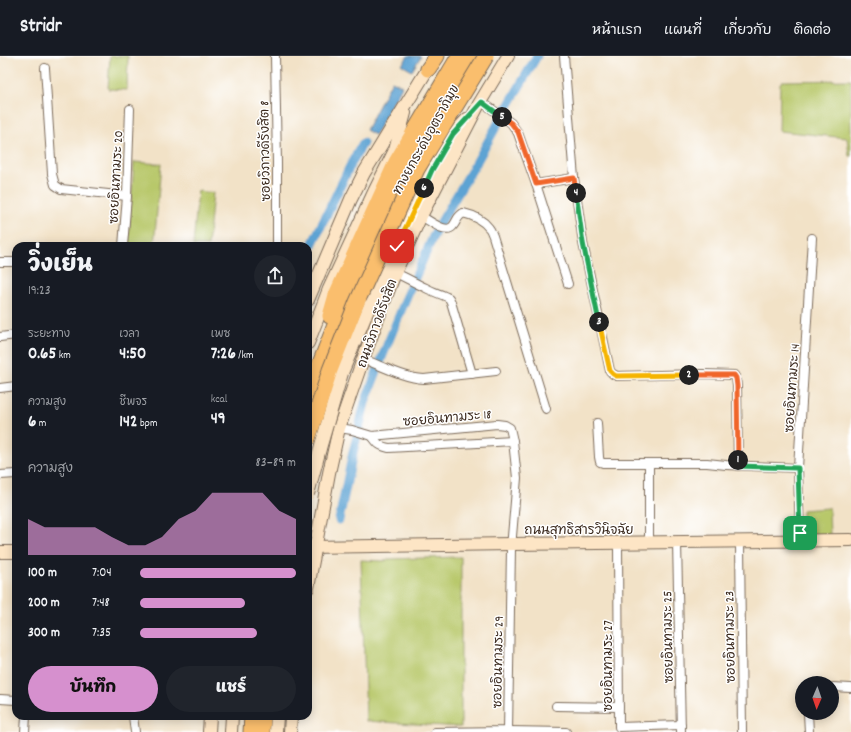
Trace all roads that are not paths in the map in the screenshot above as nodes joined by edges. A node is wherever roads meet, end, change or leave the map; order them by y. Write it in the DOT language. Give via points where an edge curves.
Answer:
graph roads {
  1 [pos="275,56"];
  2 [pos="459,56"];
  3 [pos="472,56"];
  4 [pos="482,56"];
  5 [pos="486,56"];
  6 [pos="508,56"];
  7 [pos="564,56"];
  8 [pos="434,60"];
  9 [pos="45,68"];
  10 [pos="410,97"];
  11 [pos="480,103"];
  12 [pos="130,109"];
  13 [pos="574,178"];
  14 [pos="536,184"];
  15 [pos="127,196"];
  16 [pos="422,216"];
  17 [pos="812,238"];
  18 [pos="124,242"];
  19 [pos="277,242"];
  20 [pos="0,262"];
  21 [pos="12,262"];
  22 [pos="395,273"];
  23 [pos="568,284"];
  24 [pos="312,288"];
  25 [pos="332,292"];
  26 [pos="312,334"];
  27 [pos="12,336"];
  28 [pos="0,337"];
  29 [pos="368,361"];
  30 [pos="496,371"];
  31 [pos="472,374"];
  32 [pos="312,378"];
  33 [pos="12,386"];
  34 [pos="0,388"];
  35 [pos="312,388"];
  36 [pos="546,409"];
  37 [pos="312,415"];
  38 [pos="597,422"];
  39 [pos="312,426"];
  40 [pos="340,426"];
  41 [pos="312,428"];
  42 [pos="372,436"];
  43 [pos="513,441"];
  44 [pos="649,463"];
  45 [pos="738,466"];
  46 [pos="798,468"];
  47 [pos="328,473"];
  48 [pos="12,474"];
  49 [pos="0,475"];
  50 [pos="312,480"];
  51 [pos="312,494"];
  52 [pos="851,540"];
  53 [pos="800,541"];
  54 [pos="677,542"];
  55 [pos="740,542"];
  56 [pos="312,543"];
  57 [pos="618,543"];
  58 [pos="649,543"];
  59 [pos="512,544"];
  60 [pos="312,547"];
  61 [pos="0,552"];
  62 [pos="12,552"];
  63 [pos="839,687"];
  64 [pos="851,688"];
  65 [pos="0,700"];
  66 [pos="12,700"];
  67 [pos="556,706"];
  68 [pos="619,707"];
  69 [pos="26,720"];
  70 [pos="134,720"];
  71 [pos="210,720"];
  72 [pos="232,720"];
  73 [pos="248,720"];
  74 [pos="252,720"];
  75 [pos="260,720"];
  76 [pos="263,720"];
  77 [pos="277,720"];
  78 [pos="291,720"];
  79 [pos="808,720"];
  80 [pos="681,729"];
  81 [pos="508,731"];
  82 [pos="25,732"];
  83 [pos="135,732"];
  84 [pos="209,732"];
  85 [pos="231,732"];
  86 [pos="247,732"];
  87 [pos="250,732"];
  88 [pos="259,732"];
  89 [pos="262,732"];
  90 [pos="276,732"];
  91 [pos="290,732"];
  92 [pos="435,732"];
  93 [pos="489,732"];
  94 [pos="566,732"];
  95 [pos="742,732"];
  96 [pos="809,732"];
  1 -- 19 [label="street, ซอยวิภาวดีรังสิต 8"];
  2 -- 25 [label="highway" via="396,162"];
  3 -- 35 [label="highway, ทางยกระดับอุตราภิมุข" via="408,163 346,298"];
  4 -- 37 [label="highway, ถนนวิภาวดีรังสิต" via="415,167 355,299 327,368"];
  5 -- 39 [label="highway, ทางยกระดับอุตราภิมุข, bridge" via="417,169 352,315 330,370"];
  6 -- 11 [label="main road, ถนนวิภาวดีรังสิต"];
  7 -- 13 [label="street"];
  8 -- 10 [label="main road"];
  9 -- 15 [label="street" via="52,174 55,185 60,189"];
  10 -- 24 [label="main road" via="351,198"];
  10 -- 25 [label="main road" via="395,150 374,192"];
  11 -- 14 [label="street" via="511,123 518,132"];
  11 -- 16 [label="main road, ถนนวิภาวดีรังสิต"];
  11 -- 50 [label="main road, bridge" via="453,134 432,170 370,305 342,373"];
  12 -- 15 [label="street, ซอยอินทามระ 20"];
  13 -- 14 [label="street"];
  13 -- 45 [label="street" via="583,243 610,371 616,376 734,375 737,386"];
  14 -- 23 [label="street"];
  15 -- 18 [label="street, ซอยอินทามระ 20"];
  16 -- 22 [label="main road, ถนนวิภาวดีรังสิต"];
  16 -- 36 [label="street" via="444,229 450,229 463,213 488,227 493,236"];
  17 -- 46 [label="street, ซอยอินทามระ 14"];
  20 -- 21 [label="street"];
  22 -- 29 [label="main road, ถนนวิภาวดีรังสิต"];
  22 -- 31 [label="street" via="449,298"];
  25 -- 26 [label="main road"];
  25 -- 32 [label="highway"];
  27 -- 28 [label="street"];
  29 -- 31 [label="street" via="416,378"];
  29 -- 40 [label="main road, ถนนวิภาวดีรังสิต"];
  30 -- 31 [label="street"];
  33 -- 34 [label="street"];
  38 -- 44 [label="street" via="600,462"];
  40 -- 41 [label="main road" via="322,432"];
  40 -- 42 [label="street, ซอยอินทามระ 18"];
  40 -- 47 [label="main road, ถนนวิภาวดีรังสิต"];
  42 -- 43 [label="street, ซอยอินทามระ 18" via="378,444 389,448"];
  42 -- 43 [label="street, ซอยอินทามระ 18" via="497,424 510,428"];
  43 -- 59 [label="street, ซอยอินทามระ 18" via="516,478"];
  44 -- 45 [label="street"];
  44 -- 58 [label="street"];
  45 -- 46 [label="street"];
  46 -- 53 [label="street, ซอยอินทามระ 14"];
  47 -- 51 [label="main road"];
  47 -- 56 [label="main road, ถนนวิภาวดีรังสิต"];
  48 -- 49 [label="street"];
  52 -- 53 [label="main road, ถนนสุทธิสารวินิจฉัย"];
  53 -- 55 [label="main road, ถนนสุทธิสารวินิจฉัย"];
  54 -- 55 [label="main road, ถนนสุทธิสารวินิจฉัย"];
  54 -- 58 [label="main road, ถนนสุทธิสารวินิจฉัย"];
  54 -- 80 [label="street, ซอยอินทามระ 25"];
  55 -- 95 [label="street, ซอยอินทามระ 23"];
  57 -- 58 [label="main road, ถนนสุทธิสารวินิจฉัย"];
  57 -- 59 [label="main road, ถนนสุทธิสารวินิจฉัย"];
  57 -- 68 [label="street, ซอยอินทามระ 27"];
  59 -- 60 [label="main road, ถนนสุทธิสารวินิจฉัย"];
  59 -- 81 [label="street, ซอยอินทามระ 29"];
  61 -- 62 [label="main road"];
  63 -- 64 [label="street"];
  65 -- 66 [label="street"];
  67 -- 68 [label="street"];
  68 -- 80 [label="street, ซอยอินทามระ 27" via="619,727"];
  69 -- 82 [label="street"];
  70 -- 83 [label="street"];
  71 -- 84 [label="main road"];
  72 -- 85 [label="main road"];
  73 -- 86 [label="highway"];
  74 -- 87 [label="highway"];
  75 -- 88 [label="highway"];
  76 -- 89 [label="highway"];
  77 -- 90 [label="main road"];
  78 -- 91 [label="main road"];
  79 -- 96 [label="street"];
  81 -- 93 [label="street"];
  81 -- 94 [label="street"];
  92 -- 93 [label="street"];
}
